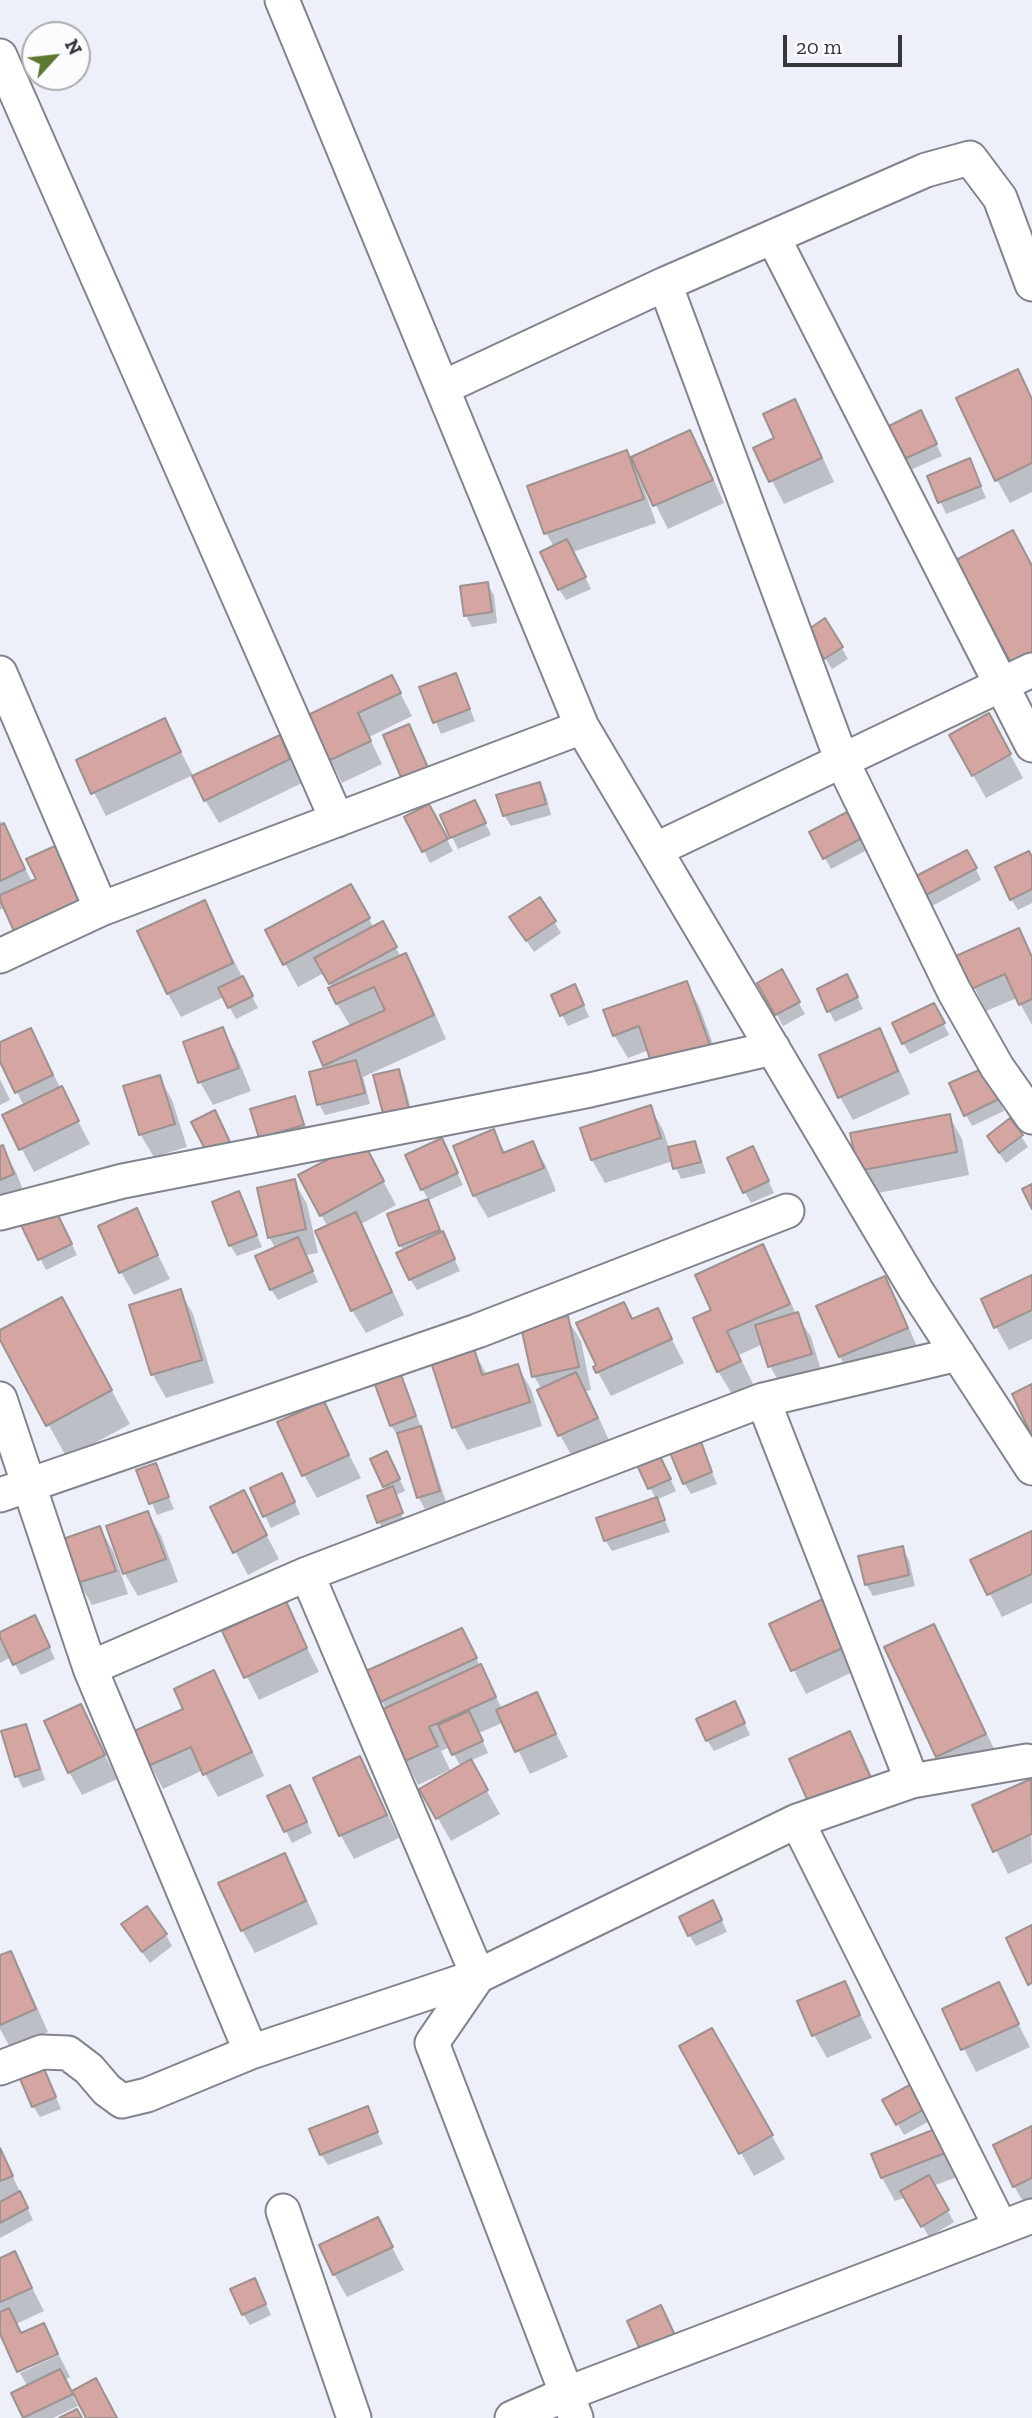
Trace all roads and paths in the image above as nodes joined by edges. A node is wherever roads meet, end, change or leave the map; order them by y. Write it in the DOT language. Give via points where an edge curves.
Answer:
graph roads {
  1 [pos="282,0"];
  2 [pos="0,56"];
  3 [pos="773,237"];
  4 [pos="665,284"];
  5 [pos="1032,284"];
  6 [pos="442,388"];
  7 [pos="1032,670"];
  8 [pos="0,673"];
  9 [pos="1000,685"];
  10 [pos="582,727"];
  11 [pos="1032,745"];
  12 [pos="842,761"];
  13 [pos="337,820"];
  14 [pos="655,850"];
  15 [pos="101,909"];
  16 [pos="0,956"];
  17 [pos="773,1048"];
  18 [pos="1032,1117"];
  19 [pos="787,1211"];
  20 [pos="0,1213"];
  21 [pos="958,1354"];
  22 [pos="0,1399"];
  23 [pos="763,1400"];
  24 [pos="1032,1468"];
  25 [pos="14,1491"];
  26 [pos="307,1574"];
  27 [pos="90,1668"];
  28 [pos="1030,1763"];
  29 [pos="912,1781"];
  30 [pos="797,1821"];
  31 [pos="478,1976"];
  32 [pos="251,2052"];
  33 [pos="0,2068"];
  34 [pos="283,2211"];
  35 [pos="1032,2216"];
  36 [pos="1001,2228"];
  37 [pos="571,2406"];
  38 [pos="354,2418"];
  39 [pos="512,2418"];
  1 -- 6 [label="street"];
  2 -- 13 [label="street"];
  3 -- 4 [label="street"];
  3 -- 5 [label="street" via="926,170 970,158 999,198"];
  3 -- 9 [label="street"];
  4 -- 6 [label="street"];
  4 -- 12 [label="street"];
  6 -- 10 [label="street"];
  7 -- 9 [label="street"];
  8 -- 15 [label="street"];
  9 -- 11 [label="street"];
  9 -- 12 [label="street"];
  10 -- 13 [label="street"];
  10 -- 14 [label="street"];
  12 -- 14 [label="street"];
  12 -- 18 [label="street" via="954,991"];
  13 -- 15 [label="street"];
  14 -- 17 [label="street"];
  15 -- 16 [label="street"];
  17 -- 20 [label="street" via="590,1090 123,1181"];
  17 -- 21 [label="street"];
  19 -- 25 [label="street" via="477,1331"];
  21 -- 23 [label="street"];
  21 -- 24 [label="street"];
  22 -- 25 [label="street"];
  23 -- 26 [label="street"];
  23 -- 29 [label="street"];
  25 -- 27 [label="street"];
  26 -- 27 [label="street"];
  26 -- 31 [label="street"];
  27 -- 32 [label="street"];
  28 -- 29 [label="street"];
  29 -- 30 [label="street"];
  30 -- 31 [label="street"];
  30 -- 36 [label="street"];
  31 -- 32 [label="street"];
  31 -- 37 [label="street" via="432,2043"];
  32 -- 33 [label="street" via="122,2101 68,2053 42,2052"];
  34 -- 38 [label="street"];
  35 -- 36 [label="street"];
  36 -- 37 [label="street"];
  37 -- 39 [label="street"];
}
